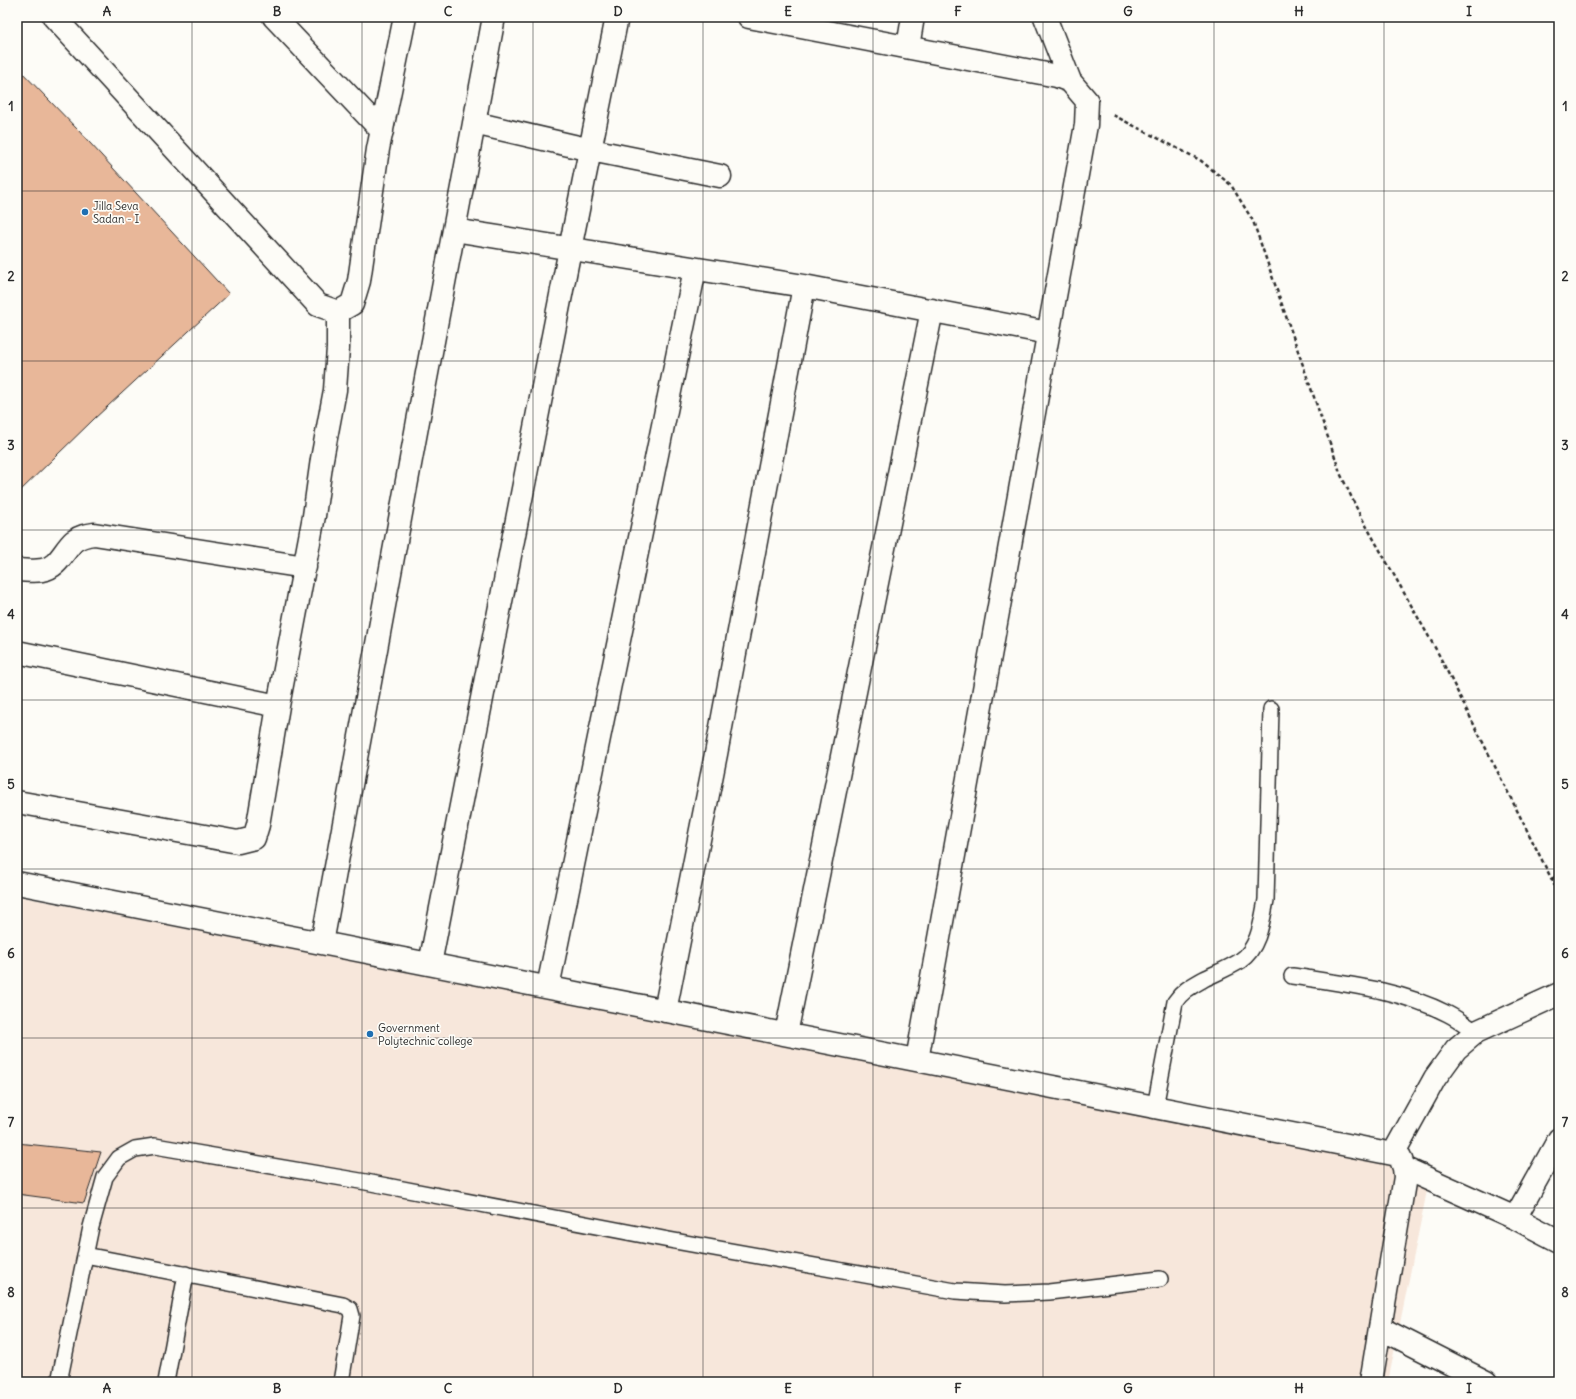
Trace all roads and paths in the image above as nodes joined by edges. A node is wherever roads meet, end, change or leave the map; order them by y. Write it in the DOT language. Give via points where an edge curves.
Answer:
graph roads {
  1 [pos="54,17"];
  2 [pos="274,17"];
  3 [pos="405,17"];
  4 [pos="494,17"];
  5 [pos="617,17"];
  6 [pos="749,17"];
  7 [pos="913,17"];
  8 [pos="1045,17"];
  9 [pos="815,23"];
  10 [pos="908,48"];
  11 [pos="1070,81"];
  12 [pos="1087,101"];
  13 [pos="474,123"];
  14 [pos="382,131"];
  15 [pos="591,150"];
  16 [pos="720,176"];
  17 [pos="454,230"];
  18 [pos="570,249"];
  19 [pos="695,269"];
  20 [pos="804,286"];
  21 [pos="932,310"];
  22 [pos="338,312"];
  23 [pos="1048,333"];
  24 [pos="305,567"];
  25 [pos="17,570"];
  26 [pos="17,652"];
  27 [pos="278,706"];
  28 [pos="1271,710"];
  29 [pos="17,802"];
  30 [pos="1559,870"];
  31 [pos="1552,880"];
  32 [pos="17,883"];
  33 [pos="1559,896"];
  34 [pos="322,943"];
  35 [pos="430,964"];
  36 [pos="1292,976"];
  37 [pos="548,988"];
  38 [pos="1559,994"];
  39 [pos="665,1011"];
  40 [pos="1476,1032"];
  41 [pos="786,1034"];
  42 [pos="917,1060"];
  43 [pos="1155,1107"];
  44 [pos="1559,1139"];
  45 [pos="1398,1161"];
  46 [pos="1515,1218"];
  47 [pos="1559,1241"];
  48 [pos="85,1254"];
  49 [pos="186,1274"];
  50 [pos="1160,1279"];
  51 [pos="1380,1328"];
  52 [pos="59,1382"];
  53 [pos="166,1382"];
  54 [pos="341,1382"];
  55 [pos="1371,1382"];
  56 [pos="1486,1382"];
  1 -- 22 [label="street" via="318,305"];
  2 -- 14 [label="street"];
  3 -- 14 [label="street"];
  4 -- 13 [label="street"];
  5 -- 15 [label="street"];
  6 -- 9 [label="street"];
  7 -- 10 [label="street"];
  8 -- 11 [label="street"];
  9 -- 10 [label="street"];
  10 -- 11 [label="street" via="1057,76"];
  11 -- 12 [label="street"];
  12 -- 23 [label="street" via="1086,125"];
  12 -- 31 [label="path" via="1200,160 1235,191 1252,222 1340,475 1438,653"];
  13 -- 15 [label="street"];
  13 -- 17 [label="street"];
  14 -- 22 [label="street" via="360,281 352,304"];
  15 -- 16 [label="street"];
  15 -- 18 [label="street"];
  17 -- 18 [label="street"];
  17 -- 34 [label="street"];
  18 -- 19 [label="street"];
  18 -- 35 [label="street"];
  19 -- 20 [label="street"];
  19 -- 37 [label="street"];
  20 -- 21 [label="street"];
  20 -- 39 [label="street"];
  21 -- 23 [label="street"];
  21 -- 41 [label="street"];
  22 -- 24 [label="street" via="335,390"];
  23 -- 42 [label="street"];
  24 -- 25 [label="street" via="94,534 74,541 52,566 42,570"];
  24 -- 27 [label="street"];
  26 -- 27 [label="street"];
  27 -- 29 [label="street" via="254,838 238,842"];
  28 -- 43 [label="lane" via="1266,900 1261,927 1251,949 1240,961 1181,993 1176,1002"];
  30 -- 31 [label="path"];
  31 -- 33 [label="path"];
  32 -- 34 [label="street"];
  34 -- 35 [label="street"];
  35 -- 37 [label="street"];
  36 -- 40 [label="lane" via="1380,989 1448,1014"];
  37 -- 39 [label="street"];
  38 -- 40 [label="street"];
  39 -- 41 [label="street"];
  40 -- 45 [label="street" via="1456,1049 1435,1078"];
  41 -- 42 [label="street"];
  42 -- 43 [label="street"];
  43 -- 45 [label="street"];
  44 -- 46 [label="street"];
  45 -- 46 [label="street"];
  45 -- 51 [label="street" via="1405,1177"];
  46 -- 47 [label="street"];
  48 -- 49 [label="lane"];
  48 -- 50 [label="lane" via="105,1177 119,1158 134,1149 155,1146 366,1182 955,1291 1005,1294 1049,1292"];
  48 -- 52 [label="lane"];
  49 -- 53 [label="lane"];
  49 -- 54 [label="lane" via="343,1305 350,1309 352,1321"];
  51 -- 55 [label="street"];
  51 -- 56 [label="street"];
}
